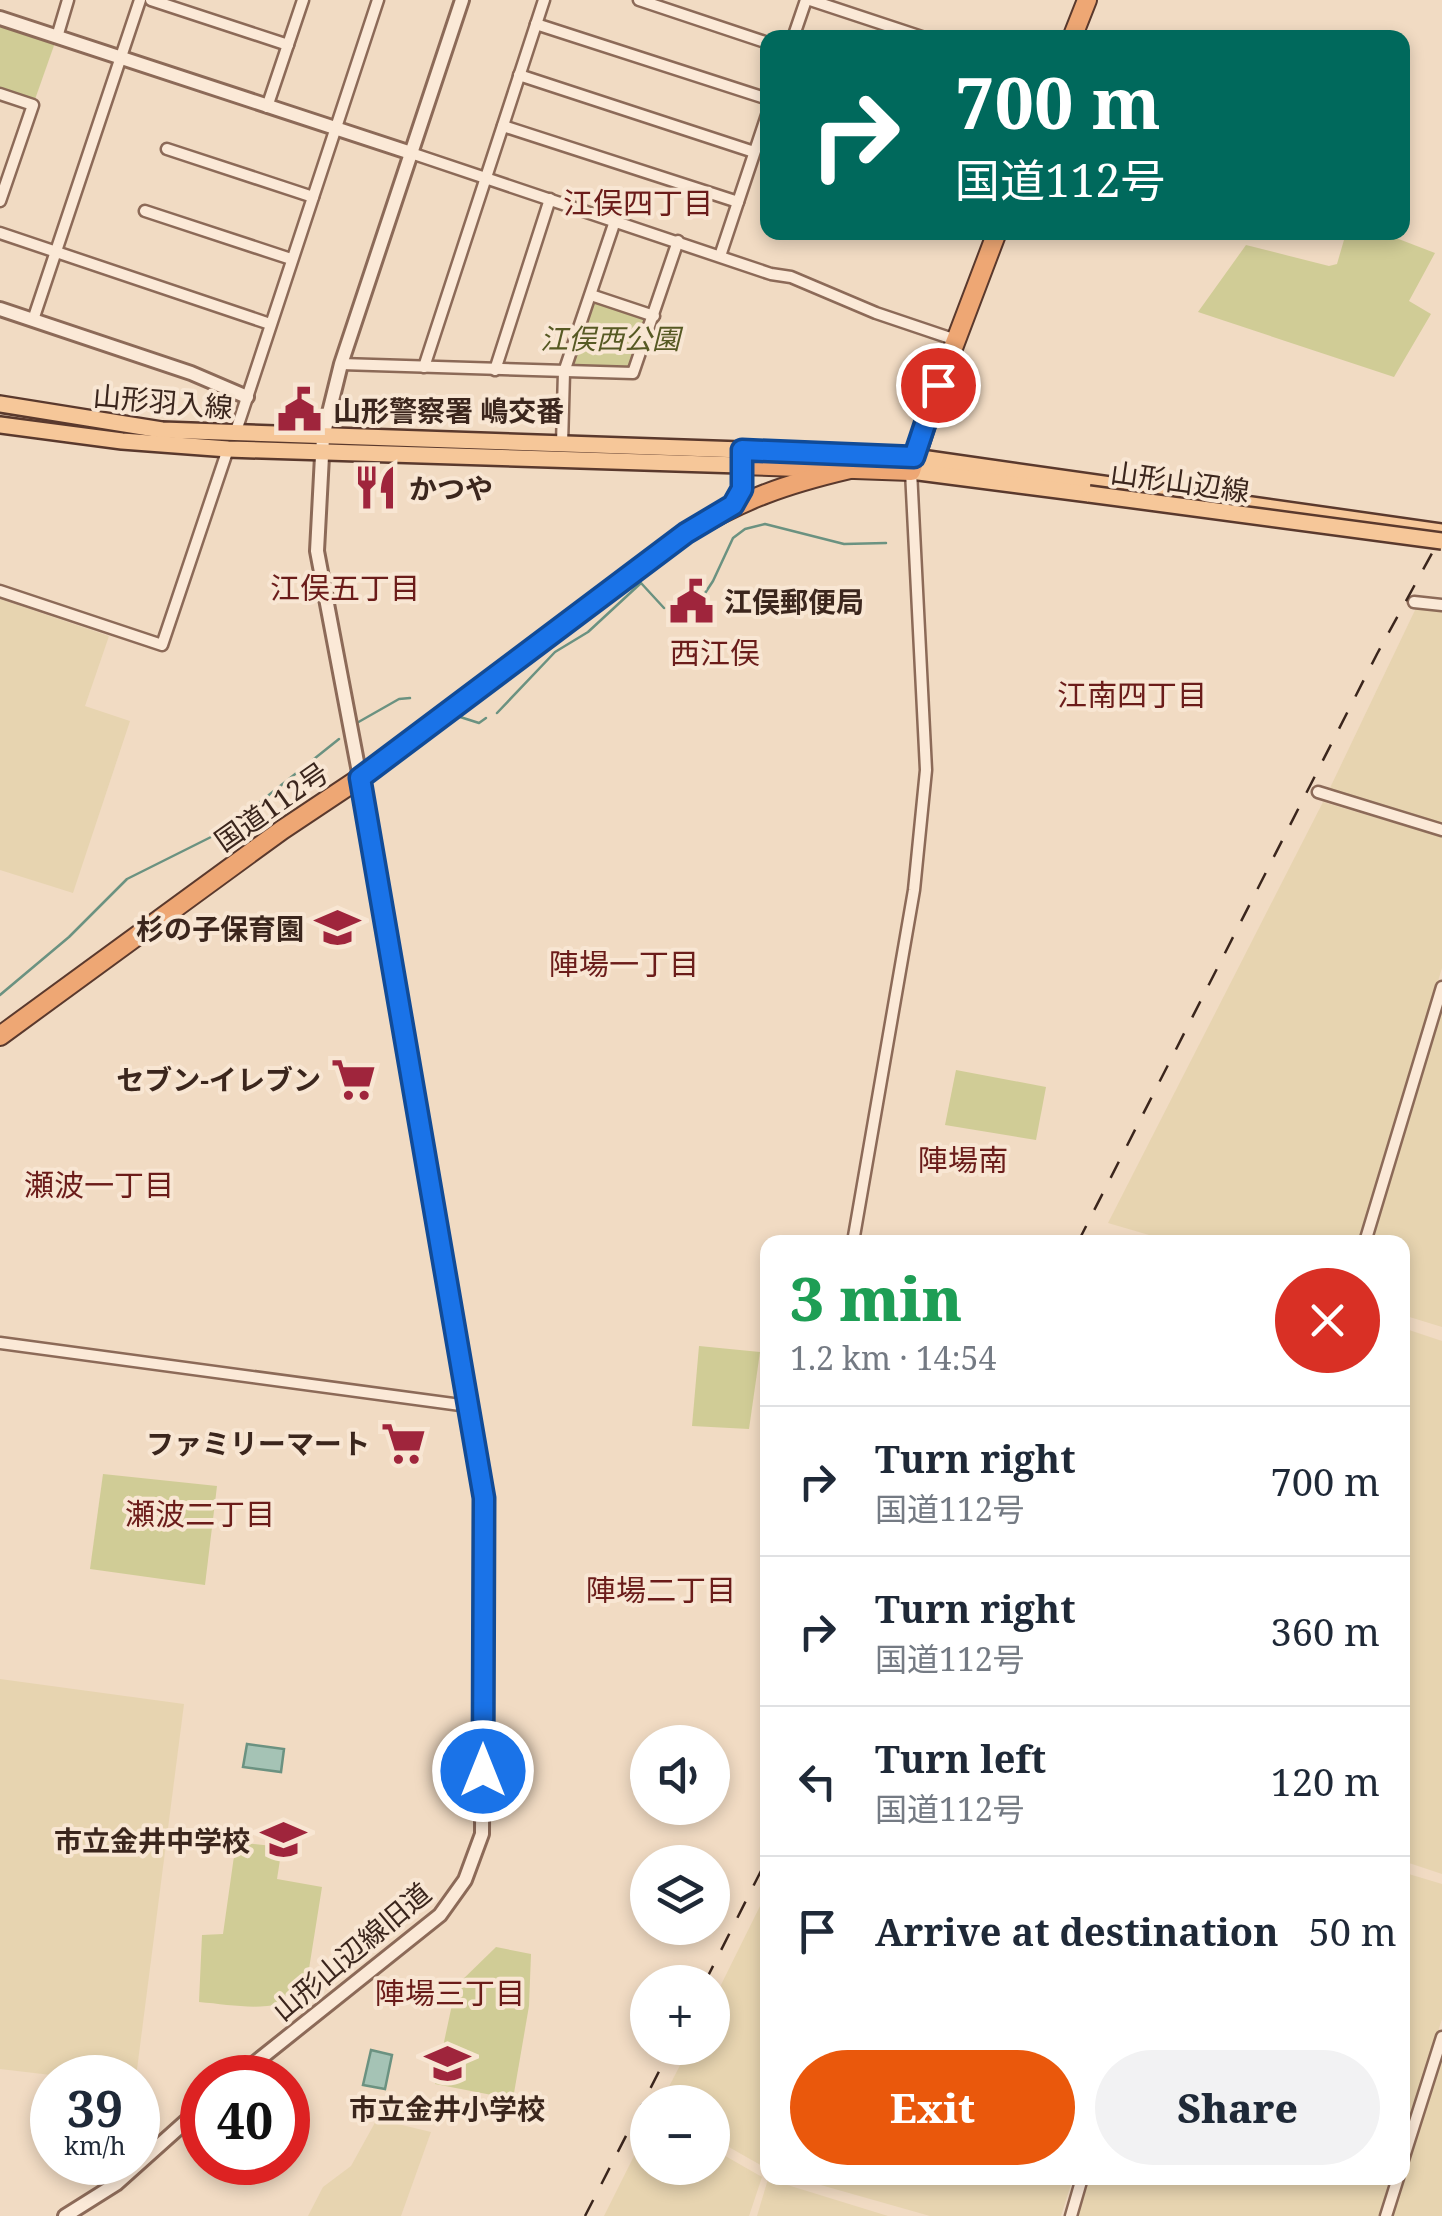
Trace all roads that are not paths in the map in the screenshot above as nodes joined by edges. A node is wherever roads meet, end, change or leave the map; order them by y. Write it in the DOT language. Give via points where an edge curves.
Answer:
graph roads {
  1 [pos="68,0"];
  2 [pos="140,0"];
  3 [pos="151,0"];
  4 [pos="304,0"];
  5 [pos="378,0"];
  6 [pos="462,0"];
  7 [pos="544,0"];
  8 [pos="639,0"];
  9 [pos="808,0"];
  10 [pos="1087,0"];
  11 [pos="0,18"];
  12 [pos="536,24"];
  13 [pos="796,30"];
  14 [pos="900,30"];
  15 [pos="1075,30"];
  16 [pos="56,37"];
  17 [pos="760,39"];
  18 [pos="288,44"];
  19 [pos="120,58"];
  20 [pos="519,75"];
  21 [pos="0,94"];
  22 [pos="760,96"];
  23 [pos="267,107"];
  24 [pos="503,126"];
  25 [pos="335,128"];
  26 [pos="760,135"];
  27 [pos="167,149"];
  28 [pos="754,152"];
  29 [pos="411,153"];
  30 [pos="6,165"];
  31 [pos="484,178"];
  32 [pos="313,196"];
  33 [pos="550,199"];
  34 [pos="0,201"];
  35 [pos="738,202"];
  36 [pos="144,212"];
  37 [pos="615,221"];
  38 [pos="0,233"];
  39 [pos="994,240"];
  40 [pos="678,242"];
  41 [pos="56,251"];
  42 [pos="720,256"];
  43 [pos="291,259"];
  44 [pos="591,294"];
  45 [pos="0,309"];
  46 [pos="654,316"];
  47 [pos="33,320"];
  48 [pos="270,324"];
  49 [pos="956,340"];
  50 [pos="340,364"];
  51 [pos="424,366"];
  52 [pos="494,370"];
  53 [pos="564,372"];
  54 [pos="247,397"];
  55 [pos="0,404"];
  56 [pos="0,425"];
  57 [pos="231,441"];
  58 [pos="322,444"];
  59 [pos="562,444"];
  60 [pos="741,458"];
  61 [pos="913,464"];
  62 [pos="850,469"];
  63 [pos="1089,488"];
  64 [pos="733,505"];
  65 [pos="1442,532"];
  66 [pos="1442,542"];
  67 [pos="0,592"];
  68 [pos="1414,602"];
  69 [pos="1442,605"];
  70 [pos="360,778"];
  71 [pos="1318,792"];
  72 [pos="1442,830"];
  73 [pos="1442,986"];
  74 [pos="0,1036"];
  75 [pos="855,1235"];
  76 [pos="1367,1235"];
  77 [pos="0,1343"];
  78 [pos="468,1406"];
  79 [pos="1442,2037"];
  80 [pos="265,2055"];
  81 [pos="180,2127"];
  82 [pos="1410,2138"];
  83 [pos="1080,2185"];
  84 [pos="1396,2185"];
  85 [pos="65,2216"];
  86 [pos="1070,2216"];
  87 [pos="1386,2216"];
  1 -- 16 [label="street"];
  2 -- 19 [label="street"];
  3 -- 18 [label="street"];
  4 -- 18 [label="street"];
  5 -- 25 [label="street"];
  6 -- 29 [label="street, 山形山辺線旧道"];
  7 -- 12 [label="street"];
  8 -- 17 [label="street"];
  9 -- 13 [label="street"];
  9 -- 14 [label="street"];
  10 -- 15 [label="highway"];
  11 -- 16 [label="street"];
  12 -- 20 [label="street"];
  12 -- 22 [label="street"];
  16 -- 19 [label="street"];
  18 -- 23 [label="street"];
  19 -- 23 [label="street"];
  19 -- 41 [label="street"];
  20 -- 24 [label="street"];
  20 -- 28 [label="street"];
  21 -- 30 [label="street" via="33,105"];
  23 -- 25 [label="street"];
  24 -- 31 [label="street"];
  24 -- 35 [label="street"];
  25 -- 29 [label="street"];
  25 -- 32 [label="street"];
  26 -- 28 [label="street"];
  27 -- 32 [label="street"];
  28 -- 35 [label="street"];
  29 -- 31 [label="street"];
  29 -- 50 [label="street, 山形山辺線旧道"];
  30 -- 34 [label="street"];
  31 -- 33 [label="street"];
  31 -- 51 [label="street"];
  32 -- 43 [label="street"];
  33 -- 37 [label="street"];
  33 -- 52 [label="street"];
  35 -- 42 [label="street"];
  36 -- 43 [label="street"];
  37 -- 40 [label="street"];
  37 -- 44 [label="street"];
  38 -- 41 [label="street"];
  39 -- 49 [label="highway"];
  40 -- 42 [label="street"];
  40 -- 46 [label="street"];
  41 -- 47 [label="street"];
  41 -- 48 [label="street"];
  42 -- 49 [label="street"];
  43 -- 48 [label="street"];
  44 -- 46 [label="street"];
  44 -- 53 [label="street"];
  45 -- 47 [label="street"];
  46 -- 53 [label="street" via="633,373"];
  47 -- 54 [label="street"];
  48 -- 54 [label="street"];
  49 -- 61 [label="highway"];
  50 -- 51 [label="street"];
  50 -- 58 [label="street, 山形山辺線旧道"];
  51 -- 52 [label="street"];
  52 -- 53 [label="street"];
  53 -- 59 [label="street"];
  54 -- 57 [label="street"];
  55 -- 57 [label="main road, 山形羽入線"];
  56 -- 57 [label="main road, 山形羽入線" via="122,442"];
  57 -- 58 [label="main road, 山形羽入線"];
  57 -- 67 [label="street" via="162,646"];
  58 -- 59 [label="main road, 山形羽入線"];
  58 -- 60 [label="main road, 山形羽入線"];
  58 -- 70 [label="street, 山形山辺線旧道" via="319,570"];
  59 -- 60 [label="main road, 山形羽入線"];
  60 -- 61 [label="highway"];
  60 -- 62 [label="highway"];
  60 -- 64 [label="highway" via="742,489"];
  61 -- 62 [label="highway"];
  61 -- 63 [label="main road, 山形山辺線"];
  61 -- 75 [label="street" via="926,770 914,890"];
  62 -- 64 [label="highway, 国道112号"];
  63 -- 65 [label="main road, 山形山辺線"];
  63 -- 66 [label="main road, 山形山辺線, bridge"];
  64 -- 70 [label="highway, 国道112号" via="686,533"];
  68 -- 69 [label="street"];
  70 -- 74 [label="highway, 国道112号"];
  70 -- 78 [label="street, 山形山辺線旧道"];
  71 -- 72 [label="street"];
  73 -- 76 [label="street"];
  77 -- 78 [label="street"];
  78 -- 80 [label="street, 山形山辺線旧道" via="486,1550 484,1805 477,1853 440,1915"];
  79 -- 82 [label="street"];
  81 -- 85 [label="street" via="116,2184"];
  83 -- 86 [label="street"];
  84 -- 87 [label="street"];
}
